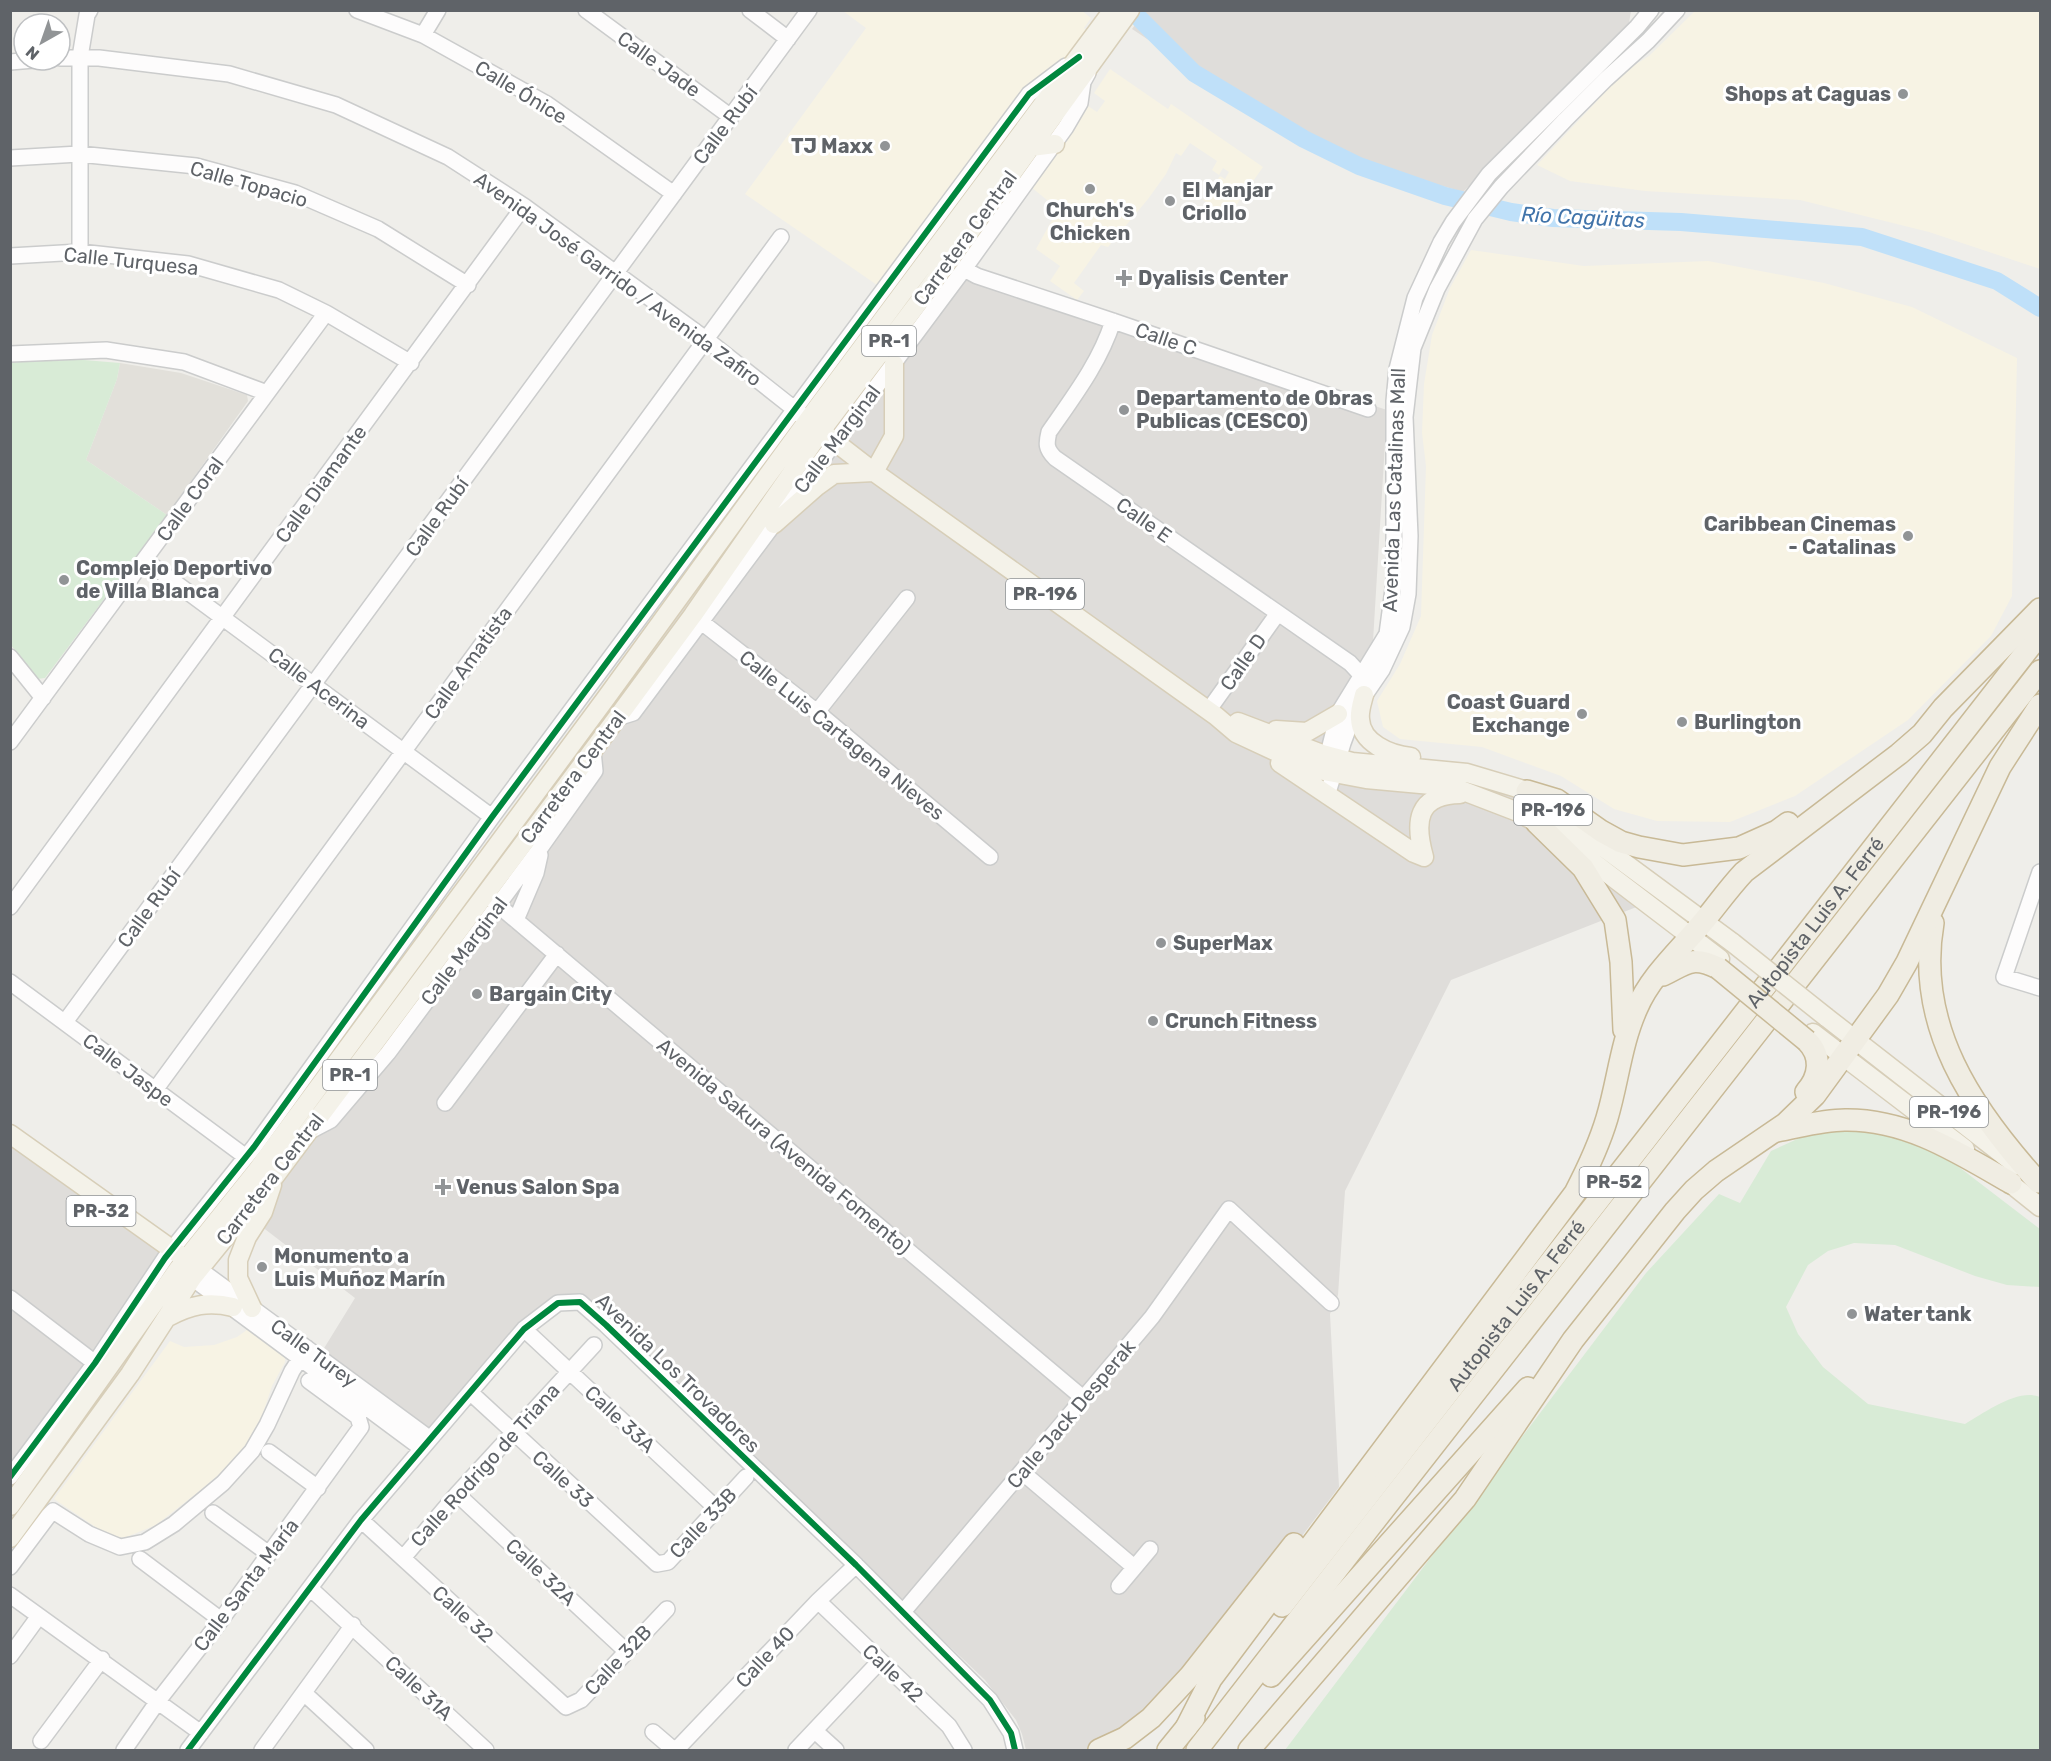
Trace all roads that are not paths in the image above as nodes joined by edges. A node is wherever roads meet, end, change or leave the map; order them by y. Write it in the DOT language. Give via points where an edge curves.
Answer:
graph roads {
  1 [pos="90,10"];
  2 [pos="357,10"];
  3 [pos="438,10"];
  4 [pos="586,10"];
  5 [pos="750,10"];
  6 [pos="810,10"];
  7 [pos="1113,10"];
  8 [pos="1130,10"];
  9 [pos="1638,10"];
  10 [pos="1651,10"];
  11 [pos="1669,13"];
  12 [pos="1637,27"];
  13 [pos="423,35"];
  14 [pos="789,39"];
  15 [pos="1094,49"];
  16 [pos="72,57"];
  17 [pos="80,57"];
  18 [pos="731,117"];
  19 [pos="1055,144"];
  20 [pos="1031,147"];
  21 [pos="79,154"];
  22 [pos="10,158"];
  23 [pos="674,194"];
  24 [pos="525,206"];
  25 [pos="781,237"];
  26 [pos="80,252"];
  27 [pos="10,256"];
  28 [pos="964,269"];
  29 [pos="616,273"];
  30 [pos="468,285"];
  31 [pos="326,314"];
  32 [pos="1113,321"];
  33 [pos="706,340"];
  34 [pos="10,354"];
  35 [pos="411,363"];
  36 [pos="894,364"];
  37 [pos="267,393"];
  38 [pos="1368,409"];
  39 [pos="814,426"];
  40 [pos="874,471"];
  41 [pos="774,524"];
  42 [pos="729,529"];
  43 [pos="146,561"];
  44 [pos="907,598"];
  45 [pos="2040,609"];
  46 [pos="1278,613"];
  47 [pos="224,617"];
  48 [pos="698,619"];
  49 [pos="2040,634"];
  50 [pos="10,657"];
  51 [pos="2040,671"];
  52 [pos="1362,676"];
  53 [pos="314,684"];
  54 [pos="1364,695"];
  55 [pos="44,698"];
  56 [pos="2040,705"];
  57 [pos="1943,708"];
  58 [pos="818,712"];
  59 [pos="1212,713"];
  60 [pos="1338,714"];
  61 [pos="1248,732"];
  62 [pos="10,742"];
  63 [pos="404,751"];
  64 [pos="593,751"];
  65 [pos="1331,765"];
  66 [pos="1467,773"];
  67 [pos="1527,792"];
  68 [pos="1323,793"];
  69 [pos="1471,794"];
  70 [pos="525,807"];
  71 [pos="492,817"];
  72 [pos="1537,823"];
  73 [pos="541,847"];
  74 [pos="990,857"];
  75 [pos="2040,872"];
  76 [pos="2037,889"];
  77 [pos="492,900"];
  78 [pos="1937,902"];
  79 [pos="10,907"];
  80 [pos="516,920"];
  81 [pos="1697,929"];
  82 [pos="419,950"];
  83 [pos="557,954"];
  84 [pos="1719,964"];
  85 [pos="1655,979"];
  86 [pos="10,982"];
  87 [pos="2040,988"];
  88 [pos="64,1022"];
  89 [pos="1810,1037"];
  90 [pos="1857,1040"];
  91 [pos="1624,1043"];
  92 [pos="1843,1057"];
  93 [pos="155,1090"];
  94 [pos="445,1103"];
  95 [pos="288,1127"];
  96 [pos="1773,1131"];
  97 [pos="10,1134"];
  98 [pos="19,1145"];
  99 [pos="250,1152"];
  100 [pos="275,1176"];
  101 [pos="2011,1183"];
  102 [pos="2039,1183"];
  103 [pos="2040,1207"];
  104 [pos="182,1264"];
  105 [pos="1503,1287"];
  106 [pos="10,1298"];
  107 [pos="1331,1303"];
  108 [pos="233,1307"];
  109 [pos="252,1308"];
  110 [pos="166,1318"];
  111 [pos="524,1329"];
  112 [pos="1573,1340"];
  113 [pos="594,1345"];
  114 [pos="303,1353"];
  115 [pos="95,1363"];
  116 [pos="569,1372"];
  117 [pos="309,1381"];
  118 [pos="471,1393"];
  119 [pos="1083,1398"];
  120 [pos="513,1433"];
  121 [pos="425,1443"];
  122 [pos="269,1452"];
  123 [pos="1022,1472"];
  124 [pos="10,1477"];
  125 [pos="746,1477"];
  126 [pos="318,1488"];
  127 [pos="457,1494"];
  128 [pos="10,1506"];
  129 [pos="208,1507"];
  130 [pos="717,1509"];
  131 [pos="361,1520"];
  132 [pos="10,1538"];
  133 [pos="1150,1550"];
  134 [pos="269,1554"];
  135 [pos="402,1558"];
  136 [pos="140,1559"];
  137 [pos="657,1564"];
  138 [pos="856,1565"];
  139 [pos="10,1567"];
  140 [pos="1134,1567"];
  141 [pos="1119,1586"];
  142 [pos="311,1589"];
  143 [pos="10,1595"];
  144 [pos="818,1600"];
  145 [pos="667,1609"];
  146 [pos="903,1612"];
  147 [pos="39,1616"];
  148 [pos="221,1620"];
  149 [pos="353,1625"];
  150 [pos="626,1651"];
  151 [pos="10,1656"];
  152 [pos="102,1659"];
  153 [pos="880,1661"];
  154 [pos="304,1693"];
  155 [pos="158,1701"];
  156 [pos="566,1707"];
  157 [pos="1228,1711"];
  158 [pos="1186,1728"];
  159 [pos="815,1731"];
  160 [pos="653,1732"];
  161 [pos="201,1733"];
  162 [pos="41,1741"];
  163 [pos="124,1750"];
  164 [pos="188,1750"];
  165 [pos="262,1750"];
  166 [pos="366,1750"];
  167 [pos="486,1750"];
  168 [pos="675,1750"];
  169 [pos="796,1750"];
  170 [pos="837,1750"];
  171 [pos="963,1750"];
  172 [pos="1015,1750"];
  173 [pos="1099,1750"];
  174 [pos="1168,1750"];
  175 [pos="1197,1750"];
  176 [pos="1249,1750"];
  1 -- 17 [label="street"];
  2 -- 13 [label="street, Calle Ónice"];
  3 -- 13 [label="street"];
  4 -- 18 [label="street, Calle Jade"];
  5 -- 14 [label="street"];
  6 -- 14 [label="street, Calle Rubí"];
  7 -- 15 [label="main road, Carretera Central / PR-1"];
  8 -- 15 [label="main road, Carretera Central / PR-1"];
  9 -- 12 [label="street"];
  10 -- 12 [label="street, Avenida Las Catalinas Mall"];
  11 -- 54 [label="street, Avenida Las Catalinas Mall" via="1648,41 1606,79 1486,205 1459,245 1437,289 1413,348 1405,417 1408,594 1392,652"];
  12 -- 52 [label="street, Avenida Las Catalinas Mall" via="1508,154 1471,196 1441,242 1415,298 1397,369 1394,401 1392,604 1387,634"];
  13 -- 23 [label="street, Calle Ónice" via="548,104"];
  14 -- 18 [label="street, Calle Rubí"];
  15 -- 19 [label="street, Calle Marginal" via="1080,103"];
  15 -- 20 [label="main road, Carretera Central / PR-1"];
  15 -- 39 [label="main road, Carretera Central / PR-1" via="891,294"];
  16 -- 17 [label="street, Avenida José Garrido / Avenida Zafiro"];
  17 -- 21 [label="street"];
  17 -- 24 [label="street, Avenida José Garrido / Avenida Zafiro" via="229,74 336,105 448,157"];
  18 -- 23 [label="street, Calle Rubí"];
  19 -- 20 [label="main road"];
  19 -- 28 [label="street, Calle Marginal"];
  20 -- 39 [label="main road, Carretera Central / PR-1" via="918,303"];
  21 -- 22 [label="street, Calle Topacio"];
  21 -- 26 [label="street"];
  21 -- 30 [label="street, Calle Topacio" via="196,166 295,193 378,229"];
  23 -- 29 [label="street, Calle Rubí"];
  24 -- 29 [label="street, Avenida José Garrido / Avenida Zafiro"];
  24 -- 30 [label="street, Calle Diamante"];
  25 -- 33 [label="street, Calle Amatista"];
  26 -- 27 [label="street, Calle Turquesa"];
  26 -- 31 [label="street, Calle Turquesa" via="188,264 279,290"];
  28 -- 32 [label="street, Calle C"];
  28 -- 36 [label="street, Calle Marginal"];
  29 -- 33 [label="street, Avenida José Garrido / Avenida Zafiro"];
  29 -- 53 [label="street, Calle Rubí"];
  30 -- 35 [label="street, Calle Diamante"];
  31 -- 35 [label="street, Calle Turquesa"];
  31 -- 37 [label="street, Calle Coral"];
  32 -- 38 [label="street, Calle C"];
  32 -- 46 [label="street, Calle E" via="1096,364 1049,432 1047,451"];
  33 -- 39 [label="street, Avenida José Garrido / Avenida Zafiro"];
  33 -- 63 [label="street, Calle Amatista"];
  34 -- 37 [label="street" via="117,351 184,362"];
  35 -- 47 [label="street, Calle Diamante"];
  36 -- 39 [label="street, Calle Marginal"];
  36 -- 40 [label="main road" via="894,436"];
  37 -- 43 [label="street, Calle Coral"];
  39 -- 40 [label="main road, Avenida José Garrido / Avenida Zafiro / PR-196"];
  39 -- 41 [label="street, Calle Marginal"];
  39 -- 42 [label="main road, Carretera Central / PR-1"];
  39 -- 48 [label="main road, Carretera Central / PR-1"];
  39 -- 71 [label="street"];
  40 -- 41 [label="main road" via="834,474"];
  40 -- 59 [label="main road, Avenida José Garrido / Avenida Zafiro / PR-196"];
  41 -- 48 [label="street, Calle Marginal"];
  42 -- 48 [label="main road" via="722,556 686,606"];
  42 -- 70 [label="main road, Carretera Central / PR-1"];
  43 -- 47 [label="street, Calle Acerina"];
  43 -- 55 [label="street, Calle Coral"];
  44 -- 58 [label="street"];
  45 -- 57 [label="highway"];
  46 -- 52 [label="street, Calle E" via="1350,663"];
  46 -- 59 [label="street, Calle D"];
  47 -- 53 [label="street, Calle Acerina"];
  47 -- 79 [label="street, Calle Diamante"];
  48 -- 58 [label="street, Calle Luis Cartagena Nieves"];
  48 -- 64 [label="main road, Carretera Central / PR-1"];
  49 -- 158 [label="highway, Autopista Luis A. Ferré / PR-52"];
  50 -- 55 [label="street"];
  51 -- 157 [label="highway, Autopista Luis A. Ferré / PR-52"];
  52 -- 60 [label="street, Avenida Las Catalinas Mall"];
  53 -- 63 [label="street, Calle Acerina"];
  53 -- 88 [label="street, Calle Rubí"];
  54 -- 65 [label="street, Avenida Las Catalinas Mall"];
  54 -- 66 [label="main road" via="1360,723 1375,745 1387,752"];
  55 -- 62 [label="street, Calle Coral"];
  56 -- 78 [label="highway" via="2000,767"];
  57 -- 67 [label="highway" via="1777,831 1739,848 1683,855 1639,848 1600,831 1557,800"];
  57 -- 81 [label="highway" via="1899,754 1744,872"];
  58 -- 74 [label="street, Calle Luis Cartagena Nieves"];
  59 -- 61 [label="main road, Avenida José Garrido / Avenida Zafiro / PR-196"];
  60 -- 61 [label="main road" via="1307,732"];
  60 -- 65 [label="street, Avenida Las Catalinas Mall"];
  61 -- 65 [label="main road, Avenida José Garrido / Avenida Zafiro / PR-196" via="1314,769"];
  61 -- 68 [label="main road"];
  63 -- 71 [label="street, Calle Acerina"];
  63 -- 93 [label="street, Calle Amatista"];
  64 -- 73 [label="street, Calle Marginal" via="595,771"];
  64 -- 77 [label="main road, Carretera Central / PR-1"];
  65 -- 66 [label="main road, Avenida José Garrido / Avenida Zafiro / PR-196" via="1352,762"];
  65 -- 68 [label="street, Avenida Las Catalinas Mall"];
  65 -- 69 [label="main road, Avenida José Garrido / Avenida Zafiro / PR-196" via="1366,779 1453,788"];
  66 -- 67 [label="main road, Avenida José Garrido / Avenida Zafiro / PR-196"];
  67 -- 81 [label="main road, Avenida José Garrido / Avenida Zafiro / PR-196"];
  68 -- 69 [label="main road" via="1424,856 1418,822 1425,808 1443,795"];
  69 -- 72 [label="main road, Avenida José Garrido / Avenida Zafiro / PR-196"];
  70 -- 77 [label="main road" via="511,842 494,865"];
  70 -- 82 [label="main road, Carretera Central / PR-1"];
  71 -- 99 [label="street"];
  72 -- 81 [label="main road, Avenida José Garrido / Avenida Zafiro / PR-196"];
  72 -- 91 [label="highway" via="1583,868 1615,920"];
  73 -- 77 [label="street, Calle Marginal"];
  73 -- 80 [label="street" via="536,873"];
  75 -- 76 [label="street"];
  76 -- 87 [label="street" via="2004,977"];
  77 -- 80 [label="street, Avenida Sakura (Avenida Fomento)"];
  77 -- 82 [label="main road" via="463,908 442,934"];
  77 -- 100 [label="main road, Carretera Central / PR-1"];
  78 -- 90 [label="highway" via="1902,971"];
  78 -- 102 [label="highway" via="1929,953 1938,1025 1971,1099"];
  80 -- 83 [label="street, Avenida Sakura (Avenida Fomento)"];
  81 -- 84 [label="main road, Avenida José Garrido / Avenida Zafiro / PR-196"];
  81 -- 85 [label="highway"];
  81 -- 90 [label="main road, Avenida José Garrido / Avenida Zafiro / PR-196, bridge" via="1733,943"];
  82 -- 95 [label="main road, Carretera Central / PR-1"];
  83 -- 94 [label="street"];
  83 -- 119 [label="street, Avenida Sakura (Avenida Fomento)"];
  84 -- 85 [label="highway" via="1693,961"];
  84 -- 89 [label="highway, bridge"];
  85 -- 91 [label="highway" via="1639,1004"];
  86 -- 88 [label="street, Calle Jaspe"];
  88 -- 93 [label="street, Calle Jaspe"];
  89 -- 92 [label="main road, PR-196"];
  89 -- 96 [label="highway" via="1818,1072 1812,1085"];
  90 -- 92 [label="highway"];
  90 -- 102 [label="main road, Avenida José Garrido / Avenida Zafiro / PR-196"];
  91 -- 105 [label="highway" via="1595,1155 1575,1192"];
  92 -- 96 [label="highway" via="1815,1095"];
  92 -- 101 [label="main road, PR-196"];
  93 -- 99 [label="street, Calle Jaspe"];
  95 -- 99 [label="street"];
  95 -- 104 [label="main road, Carretera Central"];
  96 -- 101 [label="highway" via="1823,1122 1866,1120 1942,1143"];
  96 -- 112 [label="highway" via="1694,1190"];
  97 -- 98 [label="main road"];
  98 -- 104 [label="main road"];
  99 -- 104 [label="street"];
  100 -- 104 [label="main road, Carretera Central / PR-1"];
  100 -- 109 [label="main road" via="263,1212 238,1260 238,1278"];
  101 -- 103 [label="main road, PR-196"];
  104 -- 108 [label="street, Calle Turey"];
  104 -- 109 [label="street, Calle Turey"];
  104 -- 110 [label="main road, Carretera Central / PR-1"];
  104 -- 115 [label="street"];
  104 -- 128 [label="main road, Carretera Central / PR-1"];
  105 -- 158 [label="highway" via="1211,1679"];
  105 -- 173 [label="highway" via="1451,1345 1190,1676 1141,1727"];
  106 -- 115 [label="street"];
  107 -- 119 [label="street, Calle Jack Desperak" via="1229,1209 1152,1317"];
  108 -- 110 [label="main road" via="204,1303"];
  108 -- 114 [label="street, Calle Turey"];
  109 -- 114 [label="street, Calle Turey"];
  110 -- 132 [label="main road, Carretera Central / PR-1" via="130,1374"];
  111 -- 116 [label="street, Calle 33A"];
  111 -- 118 [label="street, Avenida Los Trovadores"];
  111 -- 138 [label="street, Avenida Los Trovadores" via="558,1303 580,1302"];
  112 -- 157 [label="highway" via="1260,1688"];
  112 -- 176 [label="highway" via="1465,1499"];
  113 -- 116 [label="street, Calle Rodrigo de Triana"];
  114 -- 121 [label="street, Calle Turey"];
  114 -- 129 [label="street" via="252,1451 223,1483"];
  115 -- 124 [label="street"];
  116 -- 120 [label="street, Calle Rodrigo de Triana"];
  116 -- 130 [label="street, Calle 33A"];
  117 -- 126 [label="street, Calle Santa María" via="358,1417 361,1427"];
  118 -- 120 [label="street, Calle 33"];
  118 -- 121 [label="street, Avenida Los Trovadores"];
  119 -- 123 [label="street, Calle Jack Desperak"];
  120 -- 127 [label="street, Calle Rodrigo de Triana"];
  120 -- 137 [label="street, Calle 33"];
  121 -- 131 [label="street, Avenida Los Trovadores"];
  122 -- 126 [label="street"];
  123 -- 140 [label="street"];
  123 -- 146 [label="street, Calle Jack Desperak"];
  125 -- 130 [label="street, Calle 33B"];
  126 -- 134 [label="street, Calle Santa María"];
  127 -- 135 [label="street, Calle Rodrigo de Triana"];
  127 -- 150 [label="street, Calle 32A"];
  129 -- 134 [label="street"];
  129 -- 139 [label="street" via="145,1542 120,1547 89,1534 53,1511"];
  130 -- 137 [label="street, Calle 33B" via="668,1562"];
  131 -- 135 [label="street, Calle 32"];
  131 -- 142 [label="street, Avenida Los Trovadores"];
  133 -- 140 [label="street"];
  134 -- 148 [label="street, Calle Santa María"];
  135 -- 156 [label="street, Calle 32"];
  136 -- 148 [label="street"];
  138 -- 144 [label="street, Calle 40"];
  138 -- 146 [label="street, Avenida Los Trovadores"];
  140 -- 141 [label="street"];
  142 -- 149 [label="street, Calle 31A"];
  142 -- 161 [label="street, Avenida Los Trovadores"];
  143 -- 147 [label="street"];
  144 -- 153 [label="street, Calle 42"];
  144 -- 168 [label="street, Calle 40"];
  145 -- 150 [label="street, Calle 32B"];
  146 -- 172 [label="street, Avenida Los Trovadores" via="990,1700 1011,1733"];
  147 -- 151 [label="street"];
  147 -- 152 [label="street"];
  148 -- 155 [label="street, Calle Santa María"];
  149 -- 154 [label="street"];
  149 -- 167 [label="street, Calle 31A"];
  150 -- 156 [label="street, Calle 32B" via="580,1700"];
  152 -- 155 [label="street"];
  152 -- 162 [label="street"];
  153 -- 159 [label="street"];
  153 -- 171 [label="street, Calle 42" via="949,1726"];
  154 -- 165 [label="street"];
  154 -- 166 [label="street"];
  155 -- 161 [label="street"];
  155 -- 163 [label="street, Calle Santa María"];
  157 -- 175 [label="highway, Autopista Luis A. Ferré / PR-52"];
  158 -- 174 [label="highway, Autopista Luis A. Ferré / PR-52"];
  159 -- 169 [label="street"];
  159 -- 170 [label="street"];
  160 -- 168 [label="street"];
  161 -- 164 [label="street, Avenida Los Trovadores"];
}
